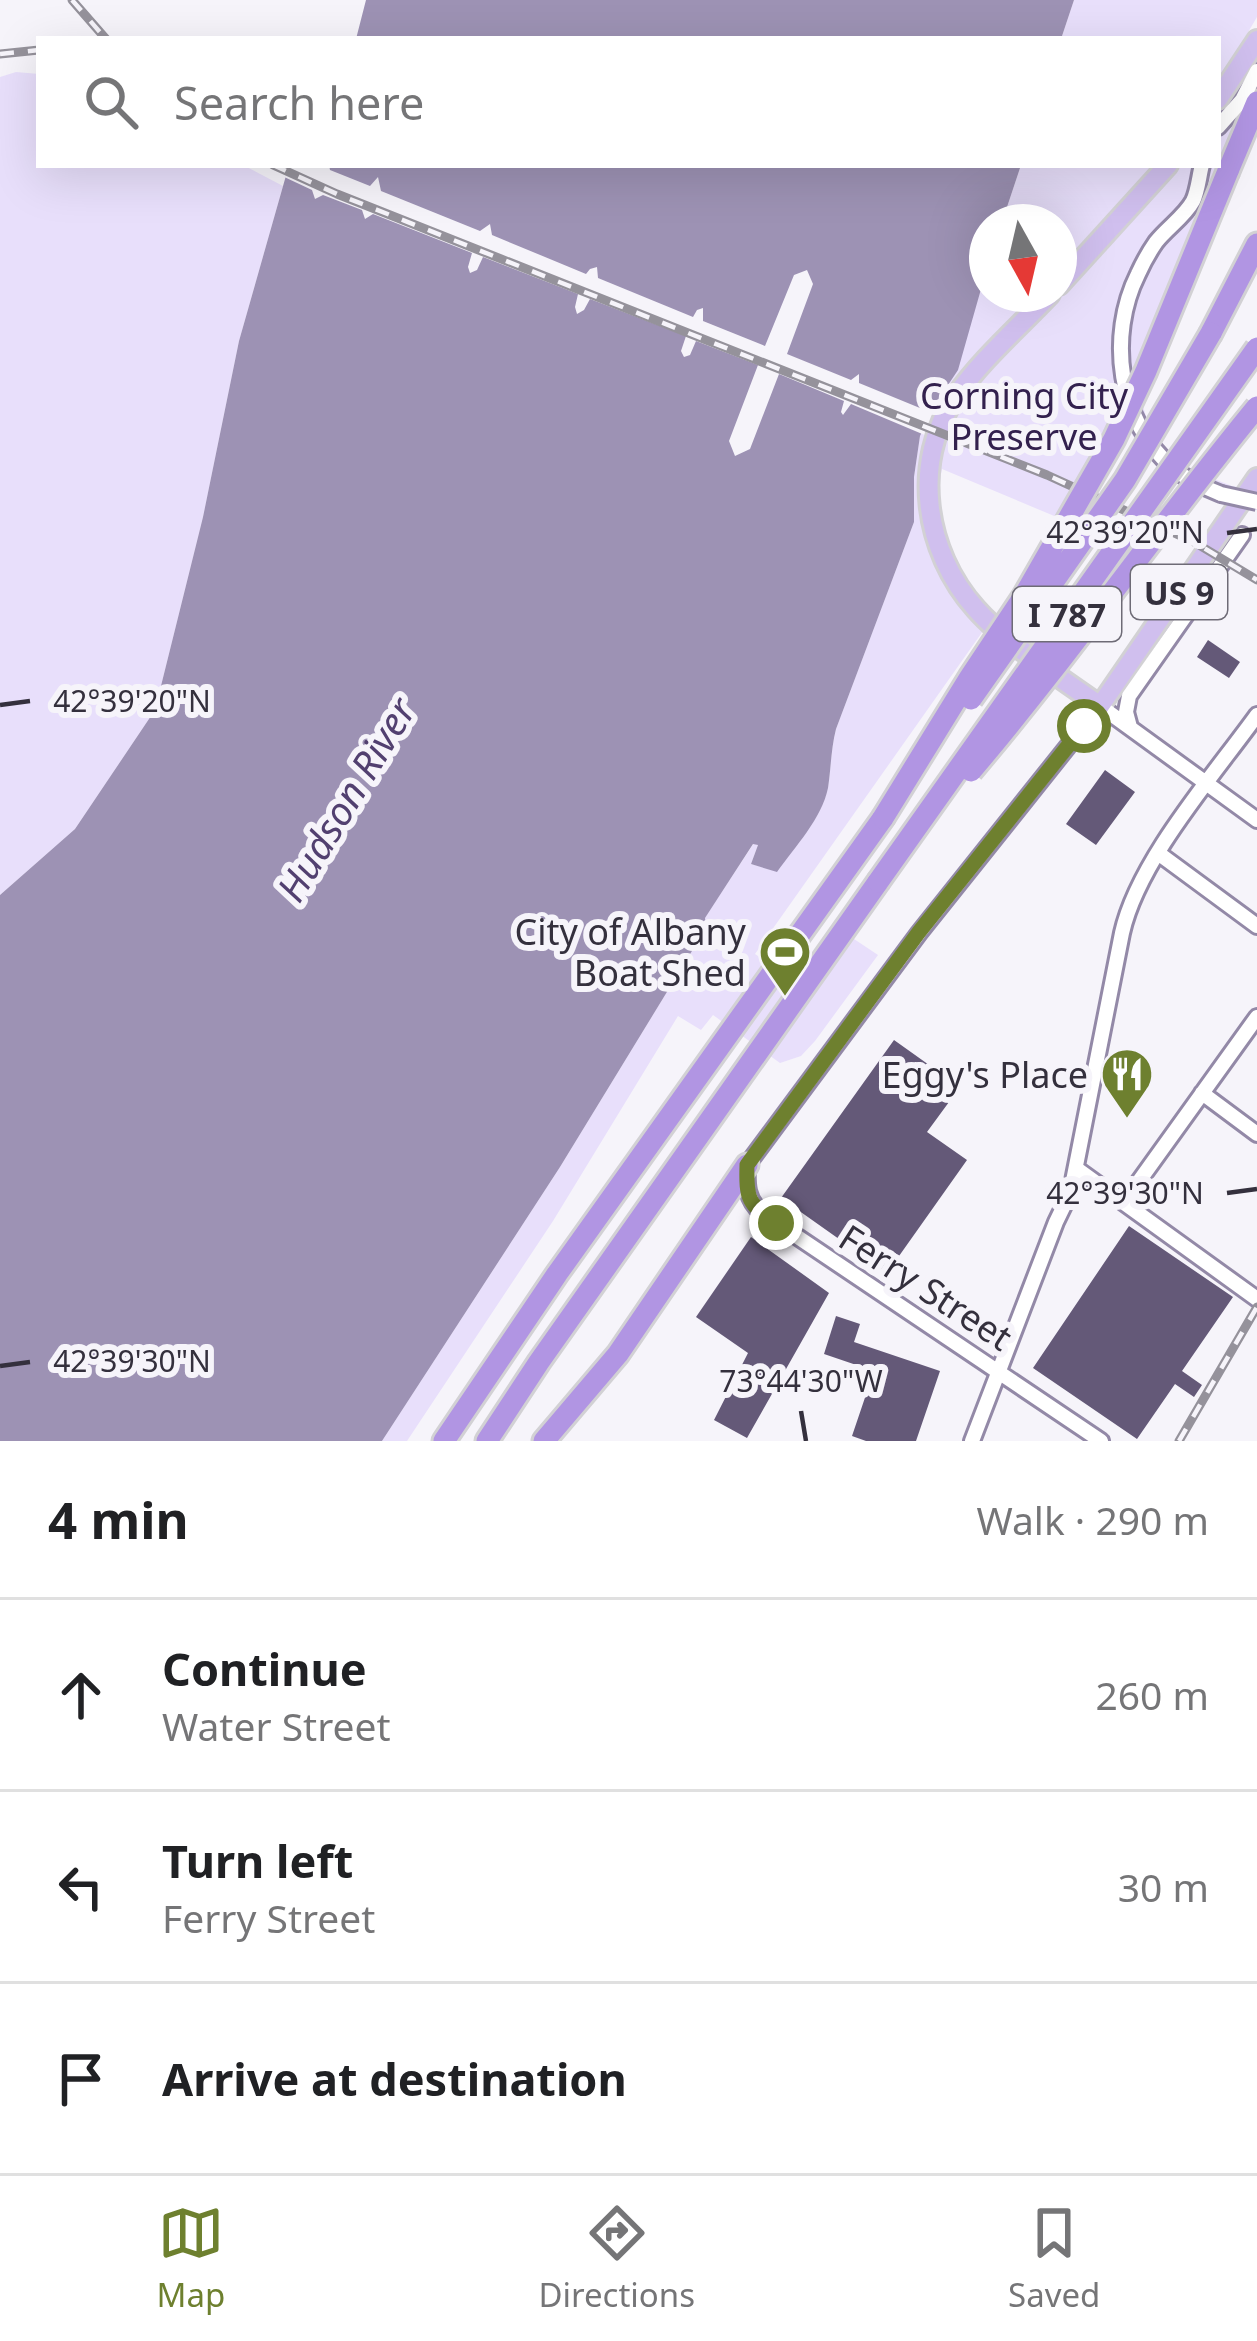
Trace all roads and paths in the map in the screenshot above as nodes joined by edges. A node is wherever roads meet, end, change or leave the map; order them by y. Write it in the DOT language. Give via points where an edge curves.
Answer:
graph roads {
  1 [pos="1257,40"];
  2 [pos="1257,70"];
  3 [pos="1221,94"];
  4 [pos="1257,102"];
  5 [pos="1221,124"];
  6 [pos="1165,168"];
  7 [pos="1201,168"];
  8 [pos="1257,244"];
  9 [pos="1077,265"];
  10 [pos="1033,312"];
  11 [pos="1257,348"];
  12 [pos="1257,407"];
  13 [pos="1257,480"];
  14 [pos="1257,504"];
  15 [pos="1242,535"];
  16 [pos="1100,706"];
  17 [pos="1257,715"];
  18 [pos="1131,728"];
  19 [pos="1206,785"];
  20 [pos="883,818"];
  21 [pos="1257,820"];
  22 [pos="1158,853"];
  23 [pos="878,881"];
  24 [pos="1257,926"];
  25 [pos="1257,1017"];
  26 [pos="1202,1093"];
  27 [pos="1257,1134"];
  28 [pos="747,1165"];
  29 [pos="1076,1169"];
  30 [pos="1124,1202"];
  31 [pos="1257,1299"];
  32 [pos="1000,1371"];
  33 [pos="444,1441"];
  34 [pos="487,1441"];
  35 [pos="544,1441"];
  36 [pos="972,1441"];
  37 [pos="1101,1441"];
  1 -- 3 [label="main road"];
  2 -- 5 [label="street"];
  4 -- 20 [label="highway, bridge" via="1114,440"];
  6 -- 9 [label="main road"];
  7 -- 14 [label="street, bridge" via="1192,202 1132,285 1120,355 1129,399 1175,470"];
  8 -- 20 [label="highway, I 787, bridge" via="1125,480"];
  10 -- 16 [label="main road" via="945,416 928,484 933,526 961,590 988,622"];
  11 -- 23 [label="highway, I 787, bridge"];
  12 -- 23 [label="highway, bridge" via="1030,701"];
  13 -- 14 [label="street"];
  13 -- 16 [label="main road, US 9"];
  15 -- 18 [label="street" via="1130,696"];
  16 -- 18 [label="street"];
  16 -- 28 [label="street"];
  17 -- 19 [label="street"];
  18 -- 19 [label="street"];
  19 -- 21 [label="street"];
  19 -- 22 [label="street"];
  20 -- 33 [label="highway, I 787"];
  22 -- 24 [label="street"];
  22 -- 29 [label="street" via="1126,913"];
  23 -- 34 [label="highway, I 787"];
  25 -- 26 [label="street"];
  26 -- 27 [label="street"];
  26 -- 30 [label="street"];
  28 -- 32 [label="street, Ferry Street" via="752,1205"];
  28 -- 35 [label="highway" via="618,1354"];
  29 -- 30 [label="street"];
  29 -- 32 [label="street"];
  30 -- 31 [label="street"];
  32 -- 36 [label="street"];
  32 -- 37 [label="street, Ferry Street"];
}
